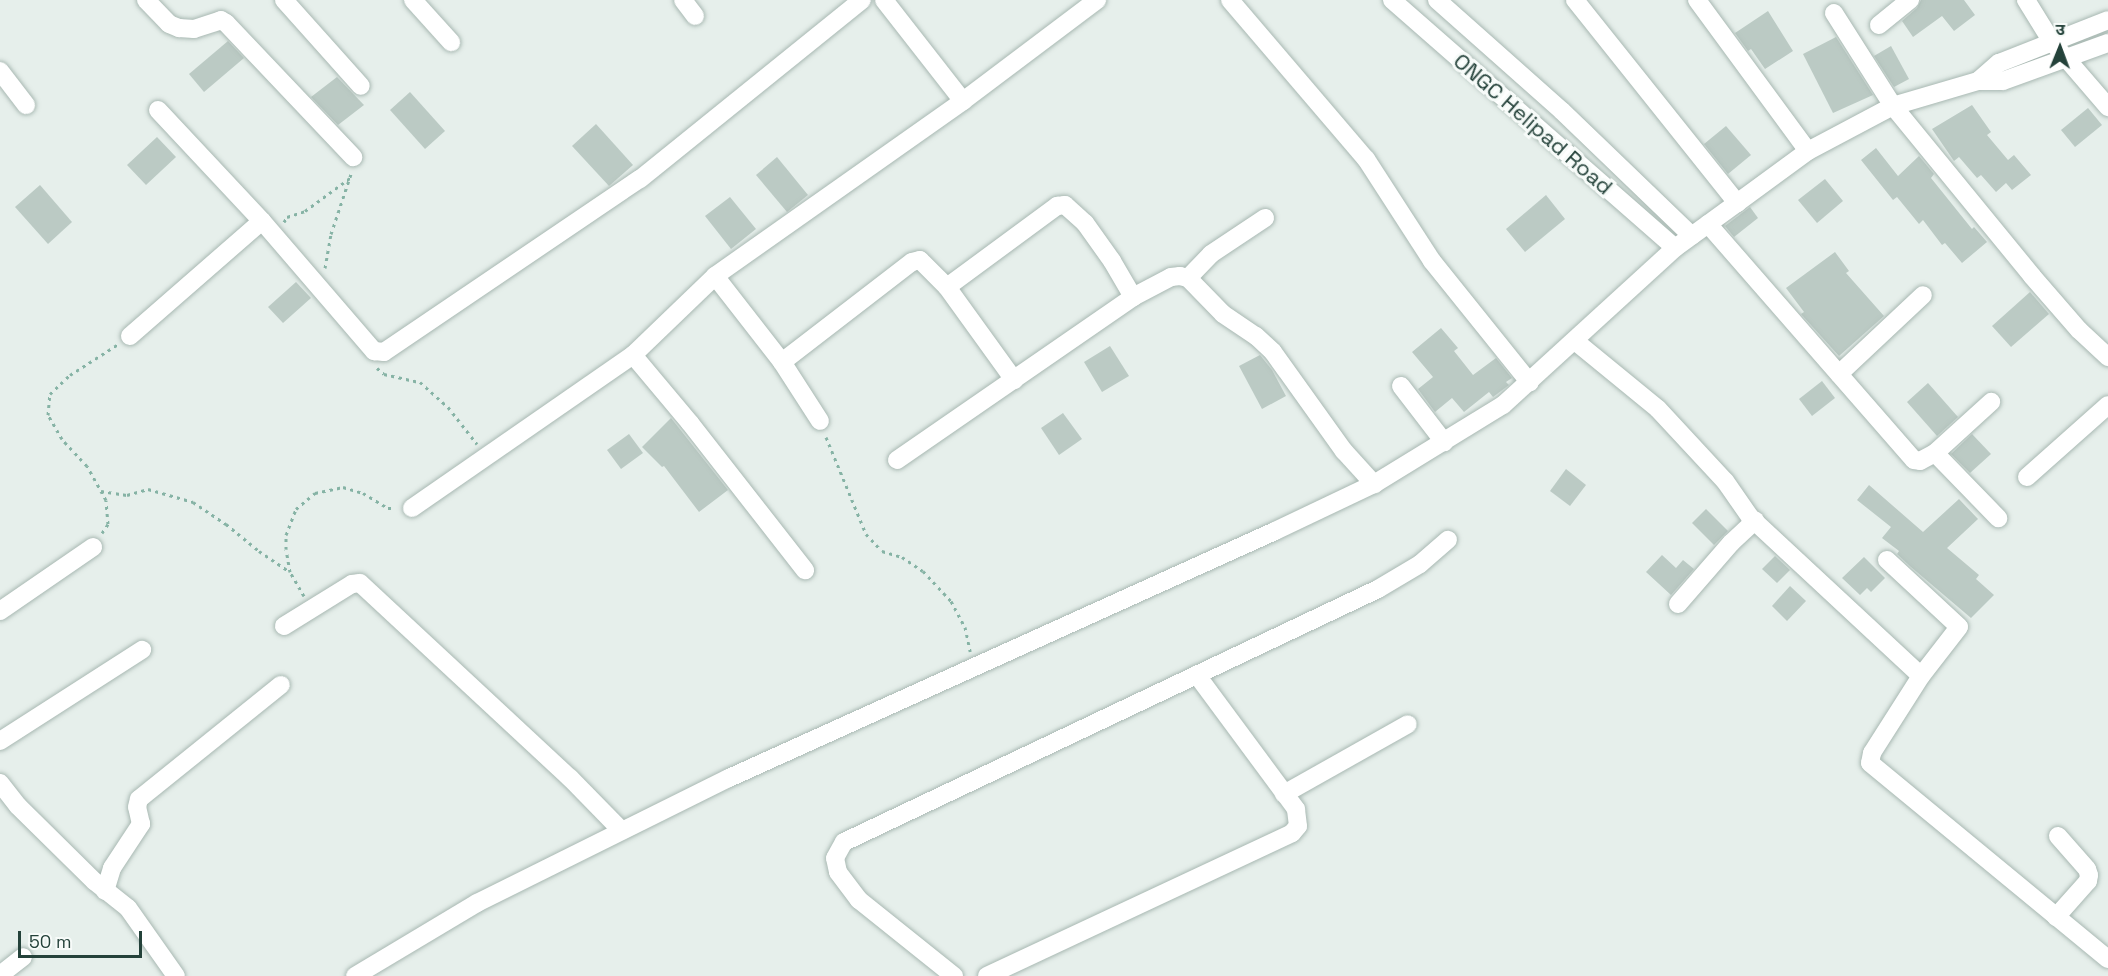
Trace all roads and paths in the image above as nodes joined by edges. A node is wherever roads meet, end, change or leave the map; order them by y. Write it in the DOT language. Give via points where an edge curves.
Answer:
graph roads {
  1 [pos="146,0"];
  2 [pos="284,0"];
  3 [pos="413,0"];
  4 [pos="683,0"];
  5 [pos="862,0"];
  6 [pos="884,0"];
  7 [pos="1097,0"];
  8 [pos="1230,0"];
  9 [pos="1392,0"];
  10 [pos="1437,0"];
  11 [pos="1575,0"];
  12 [pos="1698,0"];
  13 [pos="1910,0"];
  14 [pos="2026,0"];
  15 [pos="1834,13"];
  16 [pos="695,16"];
  17 [pos="2108,20"];
  18 [pos="1879,25"];
  19 [pos="451,42"];
  20 [pos="2052,42"];
  21 [pos="2108,42"];
  22 [pos="2066,59"];
  23 [pos="0,71"];
  24 [pos="1977,81"];
  25 [pos="361,86"];
  26 [pos="963,100"];
  27 [pos="26,105"];
  28 [pos="1893,106"];
  29 [pos="2108,107"];
  30 [pos="158,110"];
  31 [pos="1808,151"];
  32 [pos="353,157"];
  33 [pos="351,177"];
  34 [pos="1737,203"];
  35 [pos="1265,218"];
  36 [pos="262,221"];
  37 [pos="1708,224"];
  38 [pos="274,236"];
  39 [pos="1692,236"];
  40 [pos="1675,249"];
  41 [pos="715,276"];
  42 [pos="1188,278"];
  43 [pos="947,287"];
  44 [pos="320,288"];
  45 [pos="1923,295"];
  46 [pos="1133,297"];
  47 [pos="130,336"];
  48 [pos="1575,341"];
  49 [pos="374,351"];
  50 [pos="633,355"];
  51 [pos="2108,357"];
  52 [pos="782,362"];
  53 [pos="1839,374"];
  54 [pos="1014,380"];
  55 [pos="1530,383"];
  56 [pos="1401,386"];
  57 [pos="1991,402"];
  58 [pos="2108,405"];
  59 [pos="820,421"];
  60 [pos="1444,442"];
  61 [pos="1935,453"];
  62 [pos="488,456"];
  63 [pos="897,460"];
  64 [pos="2027,477"];
  65 [pos="1374,484"];
  66 [pos="101,490"];
  67 [pos="412,508"];
  68 [pos="1998,518"];
  69 [pos="1755,521"];
  70 [pos="1448,540"];
  71 [pos="93,547"];
  72 [pos="1887,560"];
  73 [pos="805,570"];
  74 [pos="290,572"];
  75 [pos="1678,604"];
  76 [pos="312,609"];
  77 [pos="0,611"];
  78 [pos="284,626"];
  79 [pos="142,650"];
  80 [pos="973,666"];
  81 [pos="1197,675"];
  82 [pos="1921,676"];
  83 [pos="281,685"];
  84 [pos="1408,724"];
  85 [pos="0,741"];
  86 [pos="0,783"];
  87 [pos="1284,794"];
  88 [pos="621,830"];
  89 [pos="2058,836"];
  90 [pos="105,891"];
  91 [pos="2056,917"];
  92 [pos="23,957"];
  93 [pos="2108,959"];
  94 [pos="0,975"];
  95 [pos="176,976"];
  96 [pos="355,976"];
  97 [pos="954,976"];
  98 [pos="987,976"];
  1 -- 32 [label="street" via="179,28 194,29 221,20 226,23"];
  2 -- 25 [label="street"];
  3 -- 19 [label="street"];
  4 -- 16 [label="street"];
  5 -- 49 [label="street" via="640,179 391,348"];
  6 -- 26 [label="street"];
  7 -- 26 [label="street"];
  8 -- 55 [label="street" via="1366,159 1432,261"];
  9 -- 40 [label="street, ONGC Helipad Road"];
  10 -- 39 [label="street" via="1562,111"];
  11 -- 34 [label="street"];
  12 -- 31 [label="street"];
  13 -- 18 [label="street"];
  14 -- 20 [label="street"];
  15 -- 28 [label="street"];
  17 -- 20 [label="street"];
  20 -- 22 [label="street"];
  20 -- 24 [label="street" via="1999,63"];
  21 -- 22 [label="street"];
  22 -- 24 [label="street" via="2003,81"];
  22 -- 29 [label="street"];
  23 -- 27 [label="street"];
  24 -- 28 [label="street"];
  26 -- 41 [label="street"];
  28 -- 31 [label="street"];
  28 -- 51 [label="street" via="2032,276"];
  30 -- 36 [label="street"];
  31 -- 34 [label="street"];
  32 -- 33 [label="path"];
  33 -- 38 [label="path" via="305,211 287,217"];
  33 -- 44 [label="path" via="331,234"];
  34 -- 37 [label="street"];
  35 -- 42 [label="street" via="1211,254"];
  36 -- 38 [label="street"];
  36 -- 47 [label="street"];
  37 -- 39 [label="street"];
  37 -- 53 [label="street"];
  38 -- 44 [label="street"];
  39 -- 40 [label="street"];
  40 -- 48 [label="street"];
  41 -- 50 [label="street"];
  41 -- 52 [label="street"];
  42 -- 46 [label="street" via="1171,277"];
  42 -- 65 [label="street" via="1223,314 1273,352 1344,451"];
  43 -- 46 [label="street" via="1057,206 1065,205 1092,233"];
  43 -- 52 [label="street" via="920,260 912,262"];
  43 -- 54 [label="street"];
  44 -- 49 [label="street"];
  45 -- 53 [label="street"];
  46 -- 54 [label="street"];
  47 -- 66 [label="path" via="70,375 50,394 48,416"];
  48 -- 55 [label="street"];
  48 -- 69 [label="street" via="1658,409 1725,481"];
  49 -- 62 [label="path" via="377,370 420,382 448,407"];
  50 -- 62 [label="street"];
  50 -- 73 [label="street"];
  52 -- 59 [label="street"];
  53 -- 61 [label="street" via="1914,460"];
  54 -- 63 [label="street"];
  55 -- 60 [label="street"];
  56 -- 60 [label="street"];
  57 -- 61 [label="street"];
  58 -- 64 [label="street"];
  59 -- 80 [label="path" via="866,534 882,550 923,571 951,601 964,627"];
  60 -- 65 [label="street"];
  61 -- 68 [label="street"];
  62 -- 67 [label="street"];
  65 -- 80 [label="street"];
  66 -- 71 [label="path" via="108,524"];
  66 -- 74 [label="path" via="127,495 148,489 193,502"];
  67 -- 74 [label="path" via="388,508 363,493 343,487 315,494 296,509 286,535"];
  69 -- 75 [label="street"];
  69 -- 82 [label="street"];
  70 -- 81 [label="street" via="1419,564 1378,589"];
  71 -- 77 [label="street"];
  72 -- 82 [label="street" via="1959,625"];
  74 -- 76 [label="path"];
  76 -- 78 [label="street"];
  76 -- 88 [label="street" via="351,584 364,586"];
  79 -- 85 [label="street"];
  80 -- 88 [label="street"];
  81 -- 87 [label="street"];
  81 -- 97 [label="street" via="844,842 835,858 838,872 859,900"];
  82 -- 91 [label="street" via="1872,753 1870,763"];
  83 -- 90 [label="street" via="139,798 141,824 112,868"];
  84 -- 87 [label="street"];
  86 -- 90 [label="street" via="18,806"];
  87 -- 98 [label="street" via="1299,818 1293,833"];
  88 -- 96 [label="street" via="477,903"];
  89 -- 91 [label="street" via="2089,875"];
  90 -- 95 [label="street" via="128,908"];
  91 -- 93 [label="street"];
  92 -- 94 [label="street"];
}
